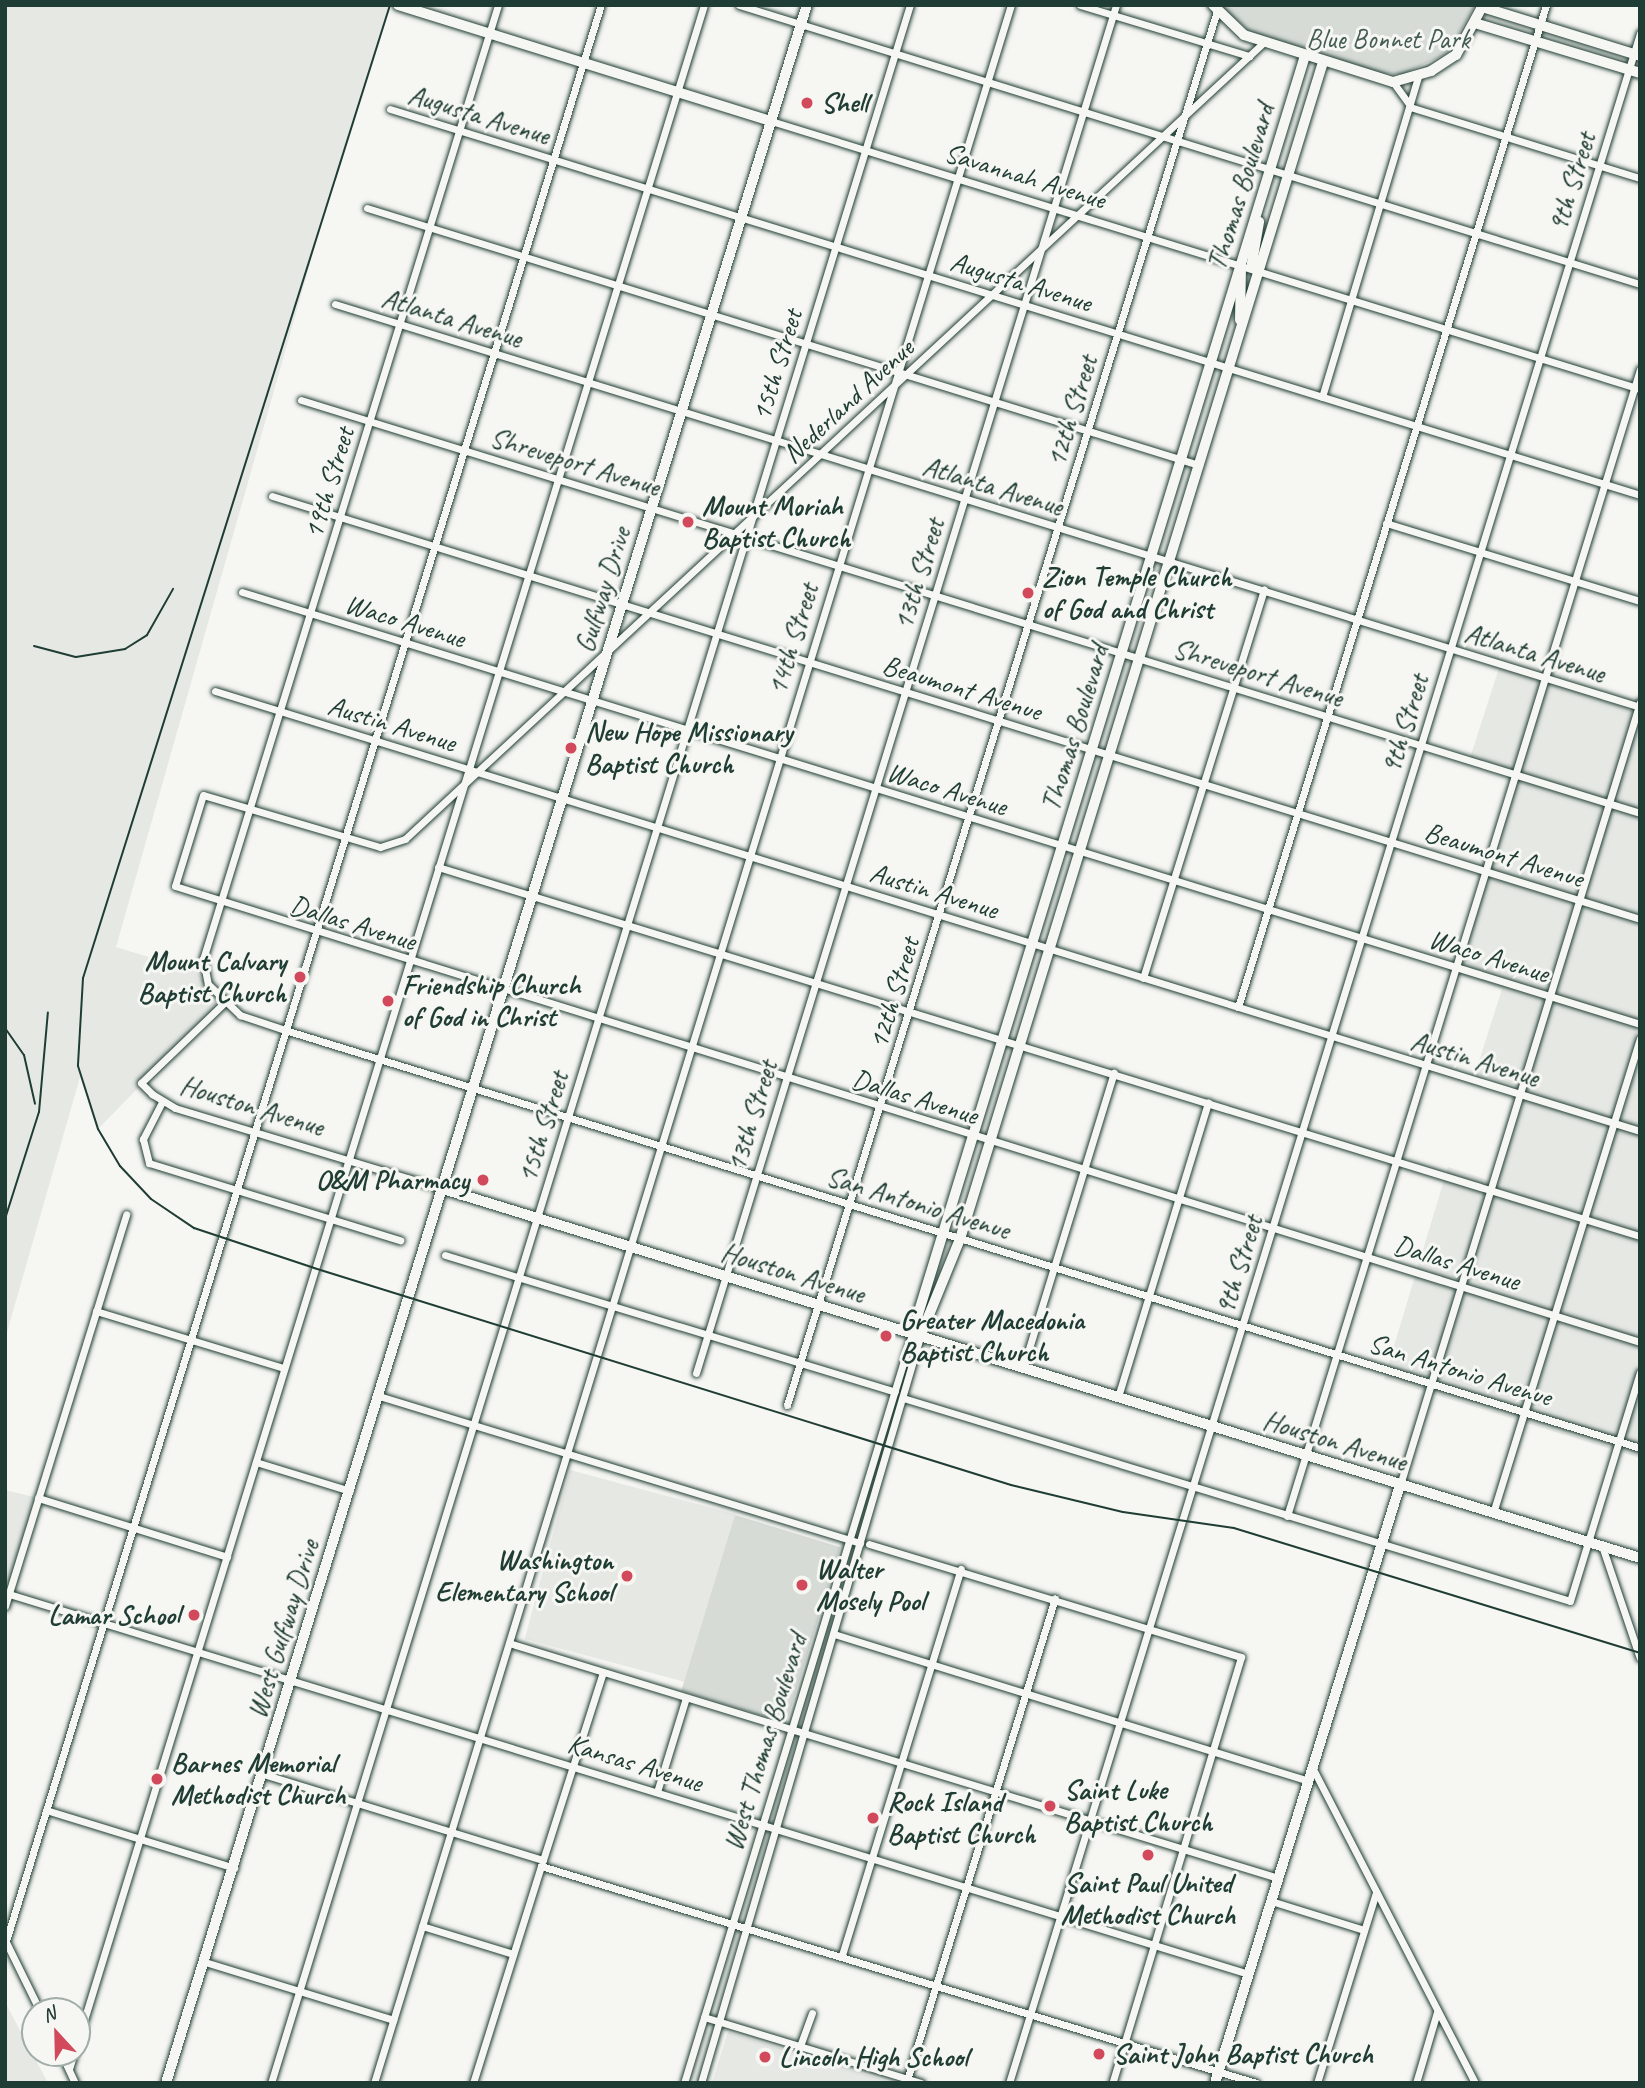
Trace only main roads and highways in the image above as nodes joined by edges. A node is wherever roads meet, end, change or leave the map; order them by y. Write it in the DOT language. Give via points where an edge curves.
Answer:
graph roads {
  1 [pos="398,5"];
  2 [pos="807,5"];
  3 [pos="1483,6"];
  4 [pos="1215,8"];
  5 [pos="1478,24"];
  6 [pos="1636,55"];
  7 [pos="1305,56"];
  8 [pos="1323,62"];
  9 [pos="1640,73"];
  10 [pos="771,121"];
  11 [pos="1259,208"];
  12 [pos="1241,266"];
  13 [pos="1258,271"];
  14 [pos="1240,331"];
  15 [pos="443,1189"];
  16 [pos="916,1335"];
  17 [pos="1400,1485"];
  18 [pos="1640,1558"];
  19 [pos="166,2083"];
  20 [pos="1215,2083"];
  1 -- 10 [label="main road, Savannah Avenue"];
  2 -- 10 [label="main road, Gulfway Drive"];
  3 -- 5 [label="main road"];
  3 -- 6 [label="main road"];
  4 -- 7 [label="main road" via="1233,28"];
  5 -- 8 [label="main road" via="1456,55 1418,77 1393,82"];
  5 -- 9 [label="main road"];
  7 -- 8 [label="main road"];
  7 -- 11 [label="main road, Thomas Boulevard"];
  8 -- 13 [label="main road, Thomas Boulevard"];
  10 -- 15 [label="main road, Gulfway Drive"];
  11 -- 12 [label="main road, Thomas Boulevard"];
  11 -- 13 [label="main road" via="1252,263"];
  12 -- 14 [label="main road"];
  12 -- 16 [label="main road, Thomas Boulevard" via="943,1233"];
  13 -- 14 [label="main road, Thomas Boulevard"];
  14 -- 16 [label="main road, Thomas Boulevard" via="960,1239"];
  15 -- 16 [label="main road, Houston Avenue"];
  15 -- 19 [label="main road, West Gulfway Drive"];
  16 -- 17 [label="main road, Houston Avenue"];
  17 -- 18 [label="main road, Houston Avenue"];
  17 -- 20 [label="main road"];
}
